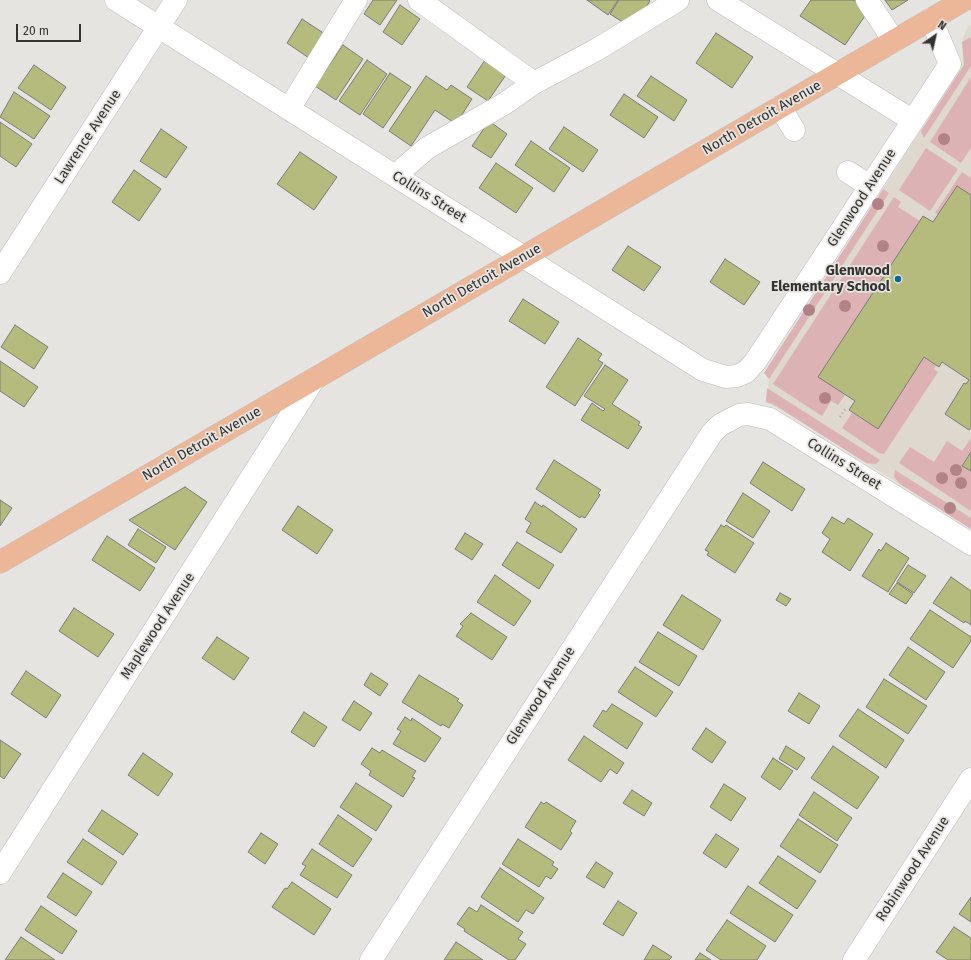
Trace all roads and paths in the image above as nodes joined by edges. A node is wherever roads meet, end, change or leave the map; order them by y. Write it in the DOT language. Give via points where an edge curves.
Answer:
graph roads {
  1 [pos="116,0"];
  2 [pos="176,0"];
  3 [pos="356,0"];
  4 [pos="419,0"];
  5 [pos="678,0"];
  6 [pos="719,0"];
  7 [pos="866,0"];
  8 [pos="964,0"];
  9 [pos="931,19"];
  10 [pos="158,27"];
  11 [pos="894,41"];
  12 [pos="837,74"];
  13 [pos="534,83"];
  14 [pos="780,108"];
  15 [pos="289,109"];
  16 [pos="912,120"];
  17 [pos="794,130"];
  18 [pos="848,172"];
  19 [pos="397,177"];
  20 [pos="870,186"];
  21 [pos="523,257"];
  22 [pos="0,273"];
  23 [pos="746,372"];
  24 [pos="314,379"];
  25 [pos="846,408"];
  26 [pos="840,417"];
  27 [pos="712,432"];
  28 [pos="971,544"];
  29 [pos="0,562"];
  30 [pos="971,779"];
  31 [pos="0,873"];
  32 [pos="371,960"];
  33 [pos="854,960"];
  1 -- 10 [label="street, Collins Street"];
  2 -- 10 [label="street, Lawrence Avenue"];
  3 -- 15 [label="street"];
  4 -- 13 [label="street"];
  5 -- 13 [label="street" via="596,50"];
  6 -- 12 [label="street"];
  7 -- 11 [label="street"];
  8 -- 9 [label="main road, North Detroit Avenue"];
  9 -- 11 [label="main road, North Detroit Avenue"];
  9 -- 16 [label="street, Glenwood Avenue" via="950,64"];
  10 -- 15 [label="street, Collins Street"];
  10 -- 22 [label="street, Lawrence Avenue"];
  11 -- 12 [label="main road, North Detroit Avenue"];
  12 -- 14 [label="main road, North Detroit Avenue"];
  12 -- 16 [label="street"];
  13 -- 19 [label="street" via="504,104 427,148"];
  14 -- 17 [label="street"];
  14 -- 21 [label="main road, North Detroit Avenue"];
  15 -- 19 [label="street, Collins Street"];
  16 -- 20 [label="street, Glenwood Avenue"];
  18 -- 20 [label="street"];
  19 -- 21 [label="street, Collins Street"];
  20 -- 23 [label="street, Glenwood Avenue"];
  21 -- 23 [label="street, Collins Street" via="703,370 726,377"];
  21 -- 24 [label="main road, North Detroit Avenue"];
  24 -- 29 [label="main road, North Detroit Avenue"];
  24 -- 31 [label="street, Maplewood Avenue"];
  25 -- 26 [label="path"];
  27 -- 28 [label="street, Collins Street" via="739,415 755,414 770,418"];
  27 -- 32 [label="street, Glenwood Avenue"];
  30 -- 33 [label="street, Robinwood Avenue"];
}
